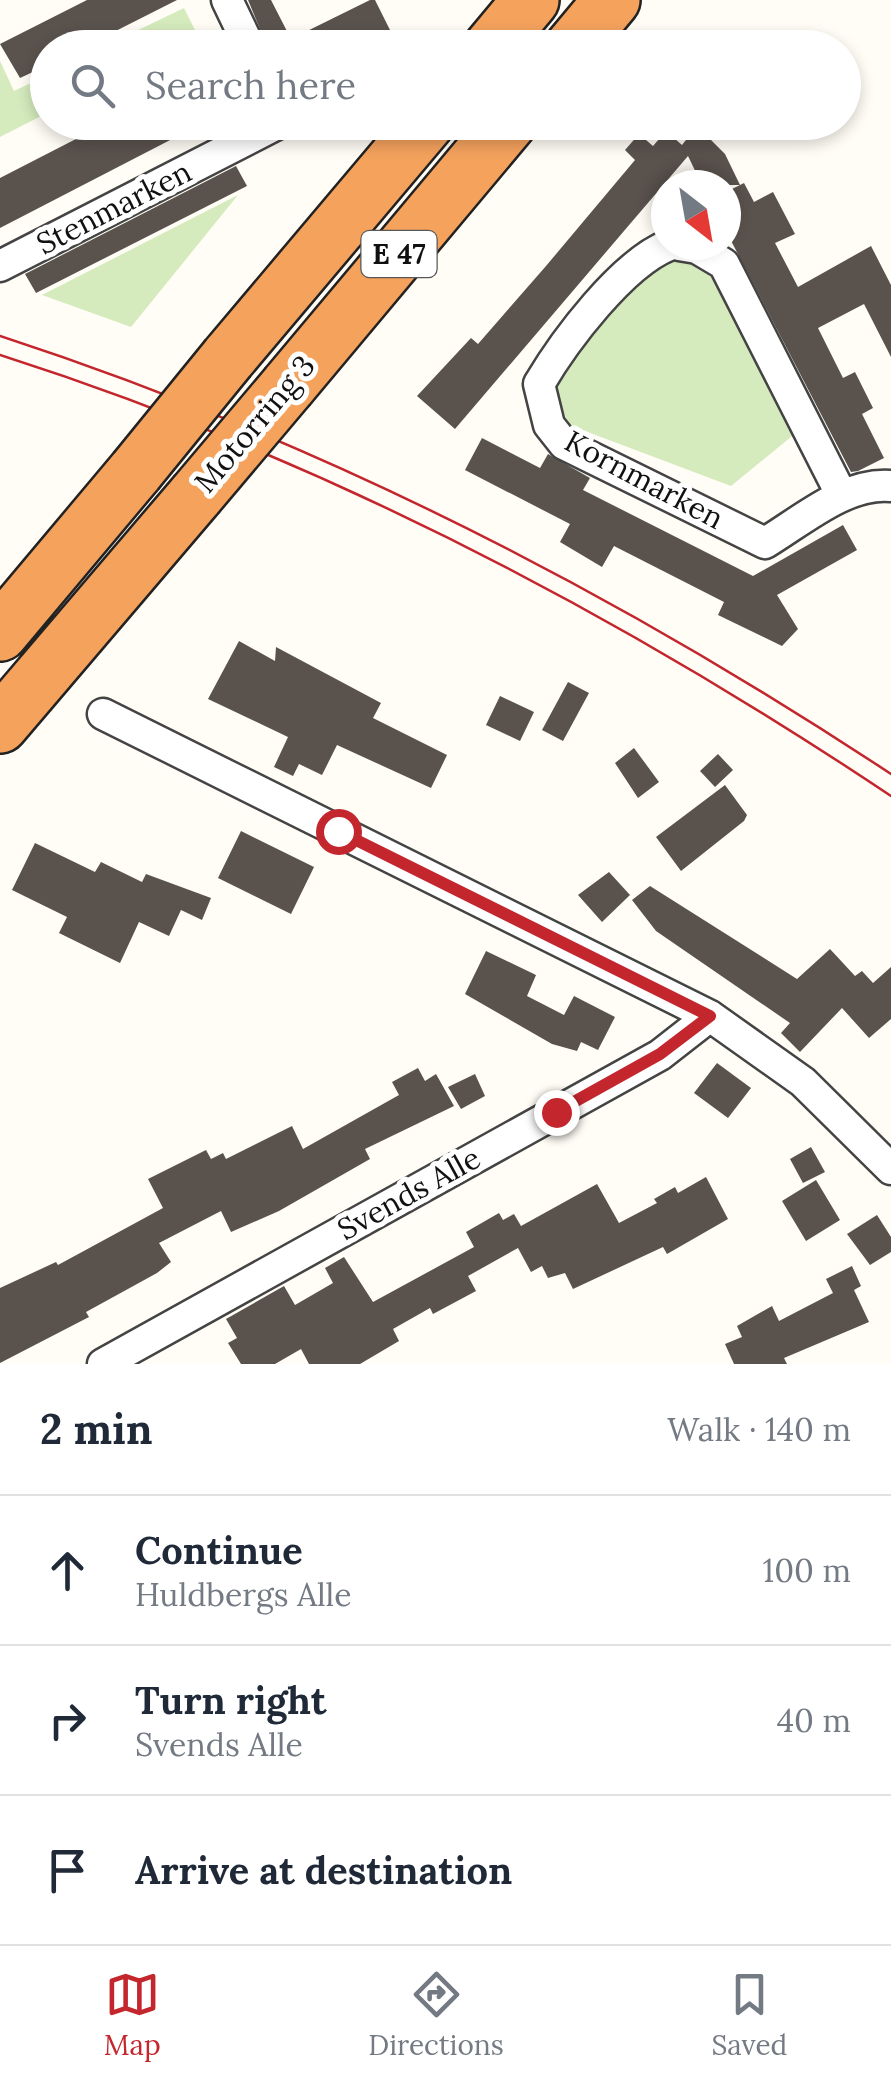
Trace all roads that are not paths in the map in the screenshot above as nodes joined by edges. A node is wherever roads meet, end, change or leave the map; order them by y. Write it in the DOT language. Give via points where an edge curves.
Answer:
graph roads {
  1 [pos="226,0"];
  2 [pos="531,0"];
  3 [pos="612,0"];
  4 [pos="241,30"];
  5 [pos="505,30"];
  6 [pos="587,30"];
  7 [pos="246,140"];
  8 [pos="412,140"];
  9 [pos="495,140"];
  10 [pos="651,252"];
  11 [pos="717,260"];
  12 [pos="0,266"];
  13 [pos="891,486"];
  14 [pos="842,496"];
  15 [pos="0,632"];
  16 [pos="103,714"];
  17 [pos="0,725"];
  18 [pos="710,1016"];
  19 [pos="891,1169"];
  20 [pos="103,1364"];
  1 -- 4 [label="street"];
  2 -- 5 [label="highway"];
  3 -- 6 [label="highway"];
  7 -- 12 [label="street, Stenmarken"];
  8 -- 15 [label="highway, Motorring 3 / E 47, bridge"];
  9 -- 17 [label="highway, Motorring 3 / E 47, bridge"];
  10 -- 14 [label="street, Kornmarken" via="560,350 539,384 549,425 564,444 766,543"];
  11 -- 14 [label="street"];
  13 -- 14 [label="street, Kornmarken" via="872,484"];
  16 -- 18 [label="street"];
  18 -- 19 [label="street" via="803,1082"];
  18 -- 20 [label="street, Svends Alle" via="660,1054"];
}
